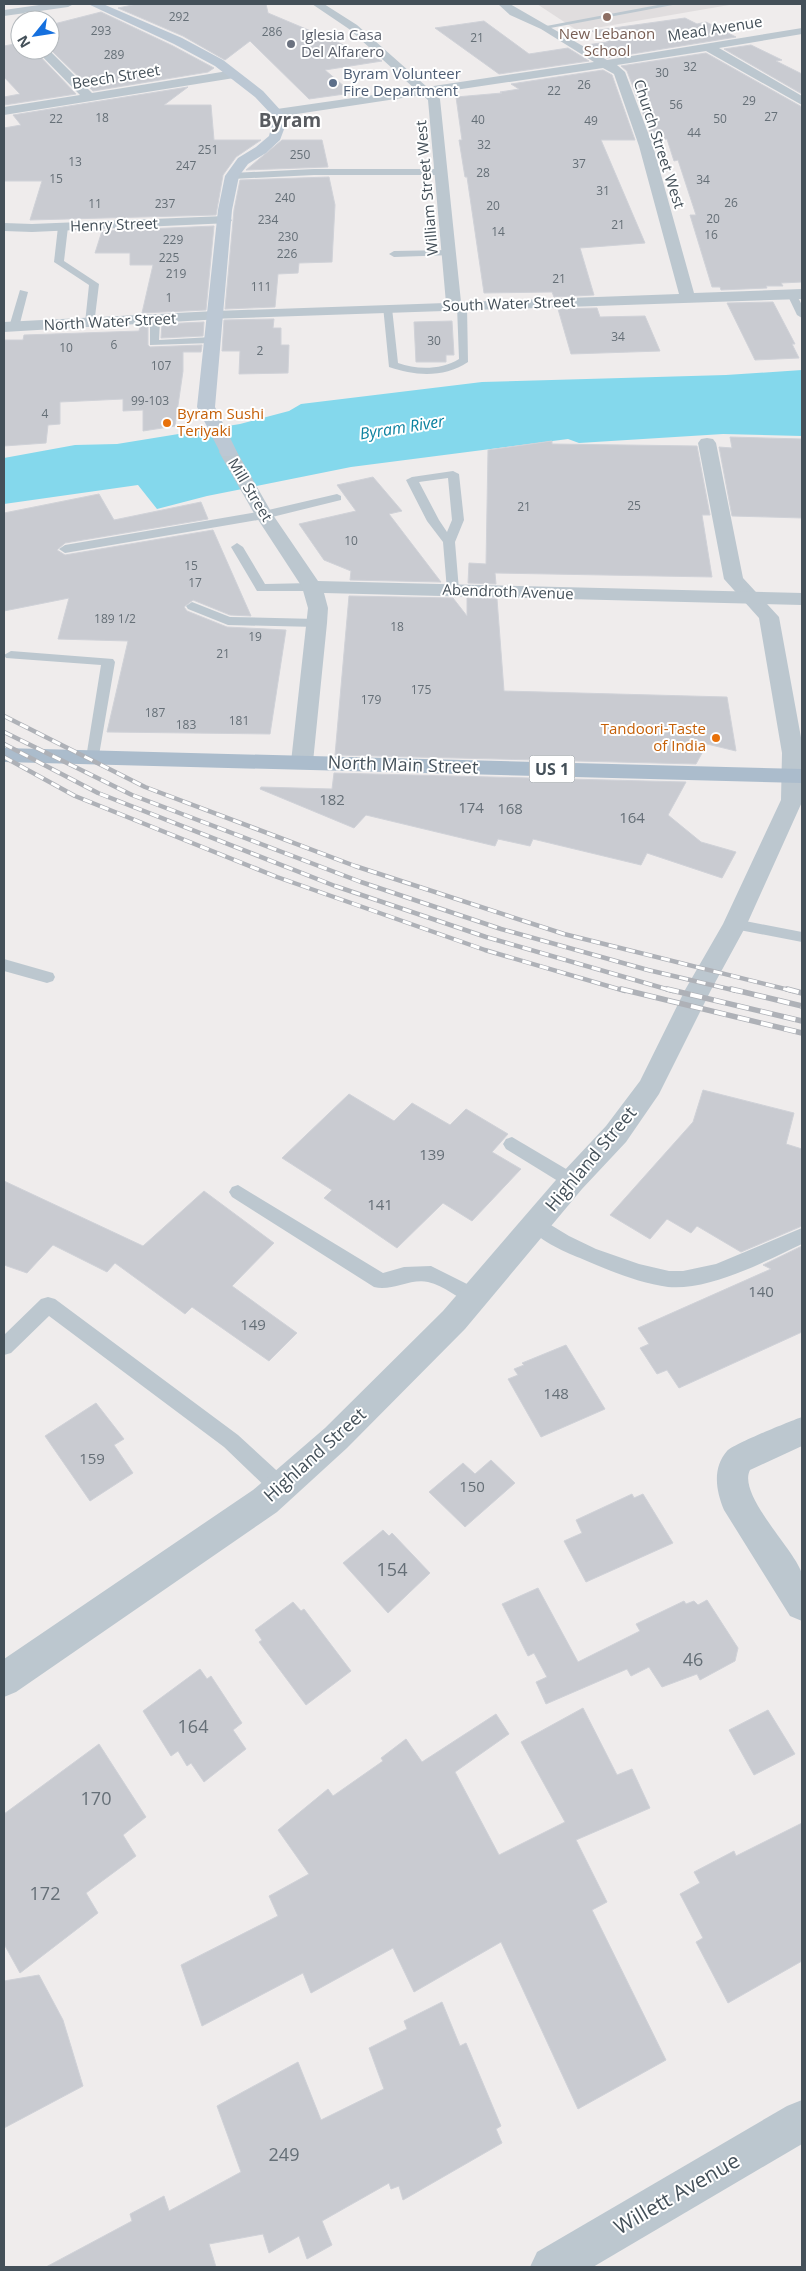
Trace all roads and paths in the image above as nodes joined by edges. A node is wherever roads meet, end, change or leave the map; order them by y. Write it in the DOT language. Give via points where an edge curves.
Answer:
graph roads {
  1 [pos="68,4"];
  2 [pos="94,4"];
  3 [pos="317,4"];
  4 [pos="503,4"];
  5 [pos="614,4"];
  6 [pos="674,4"];
  7 [pos="630,12"];
  8 [pos="4,13"];
  9 [pos="544,27"];
  10 [pos="802,31"];
  11 [pos="708,47"];
  12 [pos="52,60"];
  13 [pos="603,64"];
  14 [pos="234,74"];
  15 [pos="426,91"];
  16 [pos="90,98"];
  17 [pos="802,101"];
  18 [pos="4,112"];
  19 [pos="277,113"];
  20 [pos="441,172"];
  21 [pos="232,176"];
  22 [pos="225,220"];
  23 [pos="4,227"];
  24 [pos="63,227"];
  25 [pos="449,253"];
  26 [pos="394,254"];
  27 [pos="23,292"];
  28 [pos="797,294"];
  29 [pos="688,299"];
  30 [pos="458,306"];
  31 [pos="387,308"];
  32 [pos="802,315"];
  33 [pos="216,316"];
  34 [pos="156,320"];
  35 [pos="90,323"];
  36 [pos="9,327"];
  37 [pos="212,340"];
  38 [pos="707,443"];
  39 [pos="228,452"];
  40 [pos="337,498"];
  41 [pos="264,515"];
  42 [pos="449,542"];
  43 [pos="237,547"];
  44 [pos="65,549"];
  45 [pos="312,587"];
  46 [pos="453,590"];
  47 [pos="751,598"];
  48 [pos="802,599"];
  49 [pos="192,606"];
  50 [pos="317,623"];
  51 [pos="11,656"];
  52 [pos="4,755"];
  53 [pos="93,758"];
  54 [pos="302,762"];
  55 [pos="798,776"];
  56 [pos="735,924"];
  57 [pos="802,937"];
  58 [pos="4,965"];
  59 [pos="47,977"];
  60 [pos="512,1144"];
  61 [pos="572,1181"];
  62 [pos="238,1192"];
  63 [pos="536,1223"];
  64 [pos="802,1236"];
  65 [pos="474,1297"];
  66 [pos="4,1347"];
  67 [pos="802,1432"];
  68 [pos="280,1487"];
  69 [pos="802,1604"];
  70 [pos="4,1680"];
  71 [pos="802,2121"];
  72 [pos="552,2267"];
  1 -- 8 [label="street"];
  2 -- 14 [label="main road" via="186,45"];
  3 -- 15 [label="street, William Street West" via="353,27"];
  4 -- 9 [label="street, Church Street West"];
  5 -- 7 [label="lane"];
  6 -- 7 [label="lane"];
  7 -- 9 [label="lane"];
  9 -- 13 [label="street, Church Street West"];
  10 -- 11 [label="street, Mead Avenue"];
  11 -- 13 [label="street, Mead Avenue"];
  11 -- 17 [label="street"];
  12 -- 16 [label="street"];
  13 -- 15 [label="street, Mead Avenue"];
  13 -- 29 [label="street, Church Street West" via="619,72 642,136"];
  14 -- 16 [label="street, Beech Street"];
  14 -- 19 [label="main road"];
  15 -- 19 [label="street, Mead Avenue"];
  15 -- 20 [label="street, William Street West" via="434,99"];
  16 -- 18 [label="street, Beech Street"];
  19 -- 21 [label="main road" via="279,124 275,137 243,161"];
  20 -- 21 [label="lane"];
  20 -- 25 [label="street, William Street West"];
  21 -- 22 [label="main road, Mill Street"];
  22 -- 24 [label="street, Henry Street"];
  22 -- 33 [label="main road, Mill Street" via="215,297"];
  23 -- 24 [label="street, Henry Street"];
  24 -- 35 [label="lane" via="59,262 94,284"];
  25 -- 26 [label="lane"];
  25 -- 30 [label="street, William Street West"];
  27 -- 36 [label="lane"];
  28 -- 29 [label="street, South Water Street"];
  28 -- 32 [label="lane"];
  29 -- 30 [label="street, South Water Street"];
  30 -- 31 [label="street, South Water Street"];
  30 -- 31 [label="lane" via="464,360 447,369 404,369 393,364"];
  31 -- 33 [label="street, South Water Street"];
  33 -- 34 [label="street, North Water Street"];
  33 -- 37 [label="main road, Mill Street"];
  34 -- 35 [label="street, North Water Street"];
  34 -- 37 [label="lane" via="154,343"];
  35 -- 36 [label="street, North Water Street"];
  37 -- 39 [label="main road, Mill Street" via="207,413"];
  38 -- 47 [label="street, Highland Street" via="734,580"];
  39 -- 41 [label="street, Mill Street"];
  40 -- 41 [label="lane"];
  41 -- 44 [label="lane"];
  41 -- 45 [label="street, Mill Street"];
  42 -- 42 [label="lane" via="458,520 452,474 412,480 433,521"];
  42 -- 46 [label="lane"];
  43 -- 45 [label="lane, Abendroth Avenue" via="261,588"];
  45 -- 46 [label="street, Abendroth Avenue"];
  45 -- 50 [label="street, Mill Street" via="318,608"];
  46 -- 47 [label="street, Abendroth Avenue"];
  47 -- 48 [label="street, Abendroth Avenue"];
  47 -- 55 [label="street, Highland Street" via="769,617"];
  49 -- 50 [label="lane" via="228,621"];
  50 -- 54 [label="street, Mill Street"];
  51 -- 53 [label="lane" via="108,662"];
  52 -- 53 [label="main road, North Main Street / US 1"];
  53 -- 54 [label="main road, North Main Street / US 1"];
  54 -- 55 [label="main road, North Main Street / US 1"];
  55 -- 56 [label="street, Highland Street" via="792,800"];
  56 -- 57 [label="lane"];
  56 -- 61 [label="street, Highland Street" via="650,1087 616,1134"];
  58 -- 59 [label="lane"];
  60 -- 61 [label="lane"];
  61 -- 63 [label="street, Highland Street"];
  62 -- 65 [label="lane" via="381,1282 404,1275 431,1274"];
  63 -- 64 [label="lane" via="558,1240 592,1255 670,1280 705,1275"];
  63 -- 65 [label="street, Highland Street"];
  65 -- 68 [label="street, Highland Street" via="336,1438"];
  66 -- 68 [label="lane" via="48,1305 231,1441"];
  67 -- 69 [label="street" via="739,1460 732,1473 736,1498"];
  68 -- 70 [label="street, Highland Street" via="265,1501"];
  71 -- 72 [label="street, Willett Avenue"];
}
